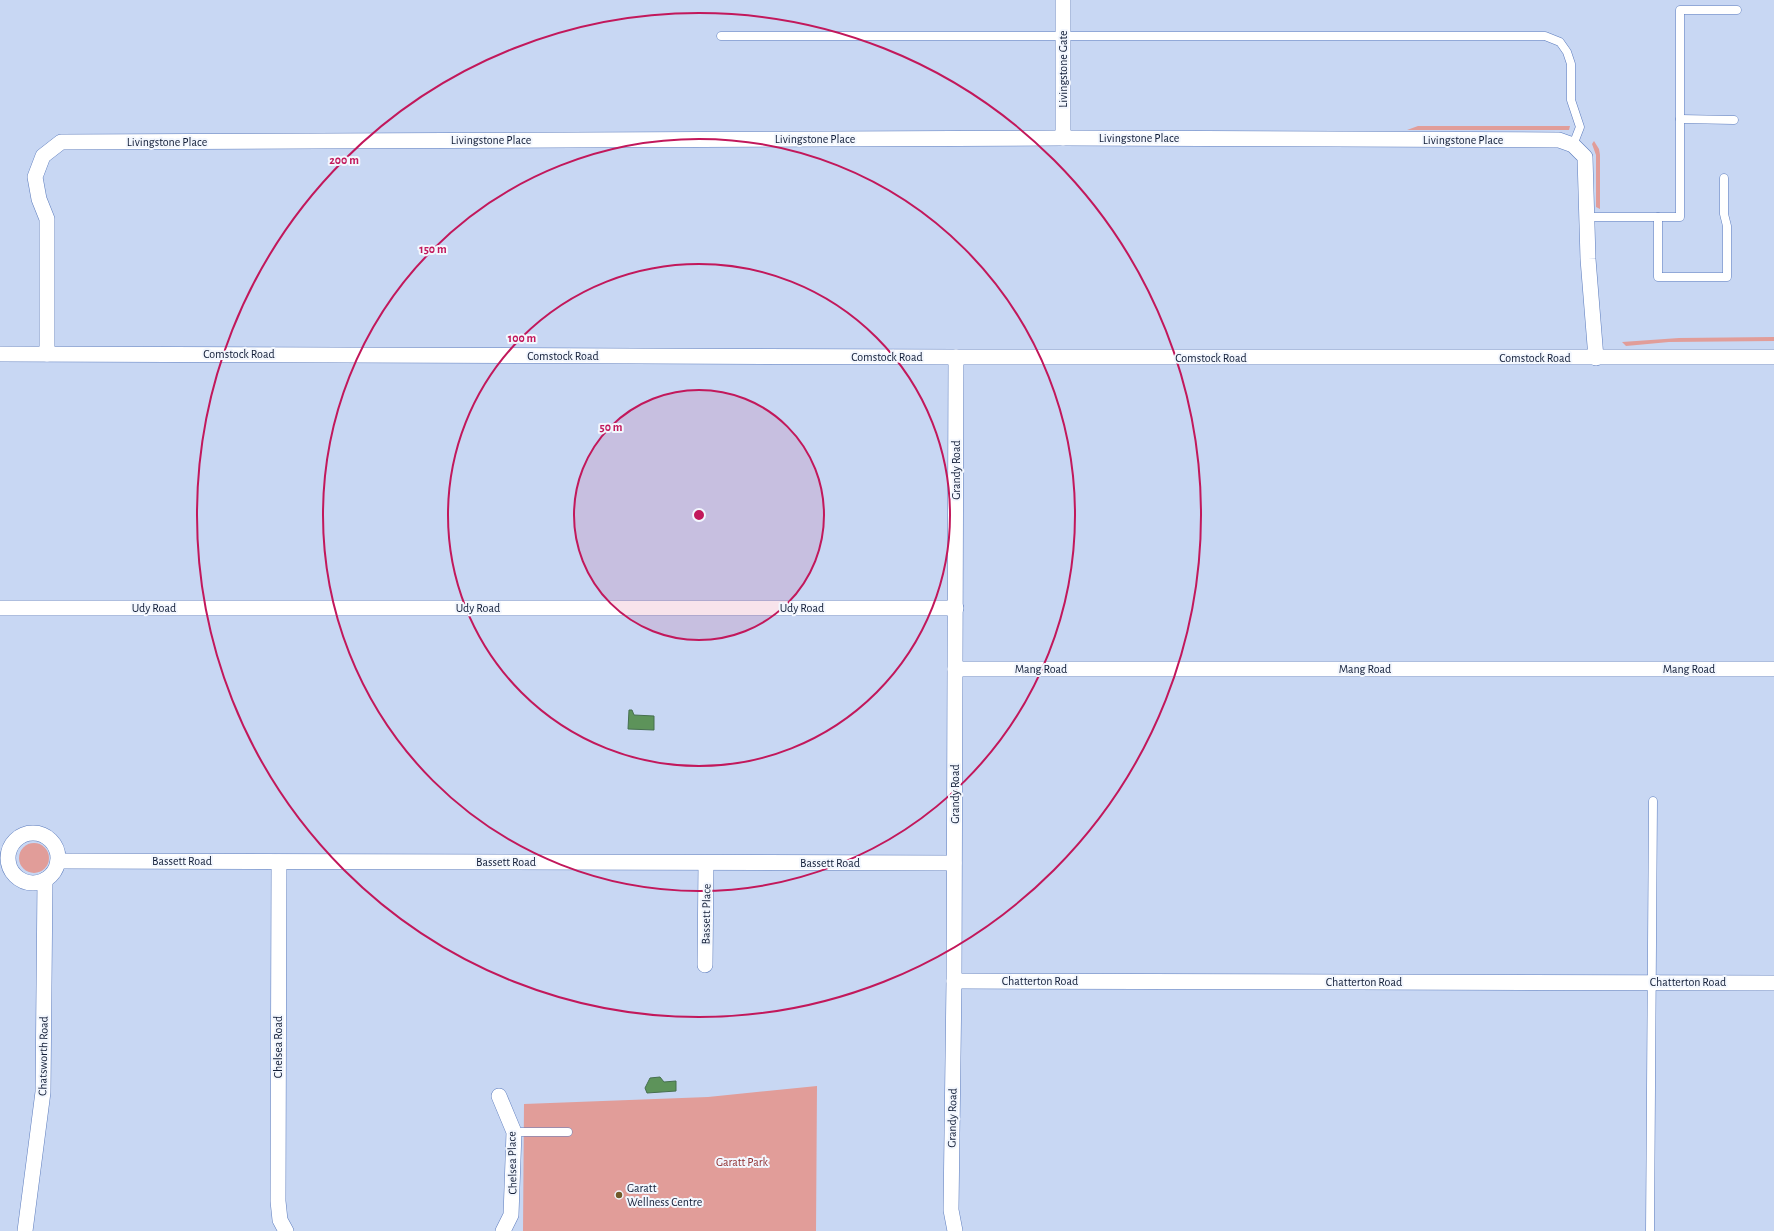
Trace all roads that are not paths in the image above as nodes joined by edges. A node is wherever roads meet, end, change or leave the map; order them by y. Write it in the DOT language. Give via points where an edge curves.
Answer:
graph roads {
  1 [pos="1063,0"];
  2 [pos="1737,10"];
  3 [pos="1063,35"];
  4 [pos="721,36"];
  5 [pos="1680,119"];
  6 [pos="1734,120"];
  7 [pos="1064,138"];
  8 [pos="1573,145"];
  9 [pos="1724,178"];
  10 [pos="1587,217"];
  11 [pos="1658,217"];
  12 [pos="0,354"];
  13 [pos="48,354"];
  14 [pos="956,357"];
  15 [pos="1774,357"];
  16 [pos="1596,358"];
  17 [pos="0,608"];
  18 [pos="956,608"];
  19 [pos="955,669"];
  20 [pos="1774,669"];
  21 [pos="1653,801"];
  22 [pos="58,861"];
  23 [pos="279,862"];
  24 [pos="706,863"];
  25 [pos="954,863"];
  26 [pos="45,880"];
  27 [pos="705,965"];
  28 [pos="954,981"];
  29 [pos="1652,982"];
  30 [pos="1774,983"];
  31 [pos="499,1096"];
  32 [pos="514,1132"];
  33 [pos="568,1132"];
  34 [pos="25,1231"];
  35 [pos="286,1231"];
  36 [pos="503,1231"];
  37 [pos="955,1231"];
  38 [pos="1650,1231"];
  1 -- 3 [label="street, Livingstone Gate"];
  2 -- 5 [label="lane" via="1680,10"];
  3 -- 4 [label="lane"];
  3 -- 7 [label="street, Livingstone Gate"];
  3 -- 8 [label="lane" via="1545,36 1560,42 1571,64 1571,100 1580,127"];
  5 -- 6 [label="lane"];
  5 -- 11 [label="lane" via="1680,217"];
  7 -- 8 [label="street, Livingstone Place" via="1558,140"];
  7 -- 13 [label="street, Livingstone Place" via="61,142 43,156 35,177 39,199 47,219"];
  8 -- 10 [label="street" via="1585,157"];
  9 -- 11 [label="lane" via="1727,277 1658,277"];
  10 -- 11 [label="lane"];
  10 -- 16 [label="street"];
  12 -- 13 [label="street, Comstock Road"];
  13 -- 14 [label="street, Comstock Road"];
  14 -- 16 [label="street, Comstock Road"];
  14 -- 18 [label="street, Grandy Road"];
  15 -- 16 [label="street, Comstock Road"];
  17 -- 18 [label="street, Udy Road"];
  18 -- 19 [label="street, Grandy Road"];
  19 -- 20 [label="street, Mang Road"];
  19 -- 25 [label="street, Grandy Road"];
  21 -- 29 [label="lane"];
  22 -- 23 [label="street, Bassett Road"];
  22 -- 26 [label="street" via="56,868"];
  22 -- 26 [label="street" via="55,845 43,835 27,834 14,843 8,859 15,874 21,880 29,882"];
  23 -- 24 [label="street, Bassett Road"];
  23 -- 35 [label="street, Chelsea Road" via="278,1201 280,1220"];
  24 -- 25 [label="street, Bassett Road"];
  24 -- 27 [label="street, Bassett Place"];
  25 -- 28 [label="street, Grandy Road"];
  26 -- 34 [label="street, Chatsworth Road" via="43,1092"];
  28 -- 29 [label="street, Chatterton Road"];
  28 -- 37 [label="street, Grandy Road" via="951,1210"];
  29 -- 30 [label="street, Chatterton Road"];
  29 -- 38 [label="lane"];
  31 -- 32 [label="street, Chelsea Place"];
  32 -- 33 [label="lane"];
  32 -- 36 [label="street, Chelsea Place" via="512,1215"];
}
